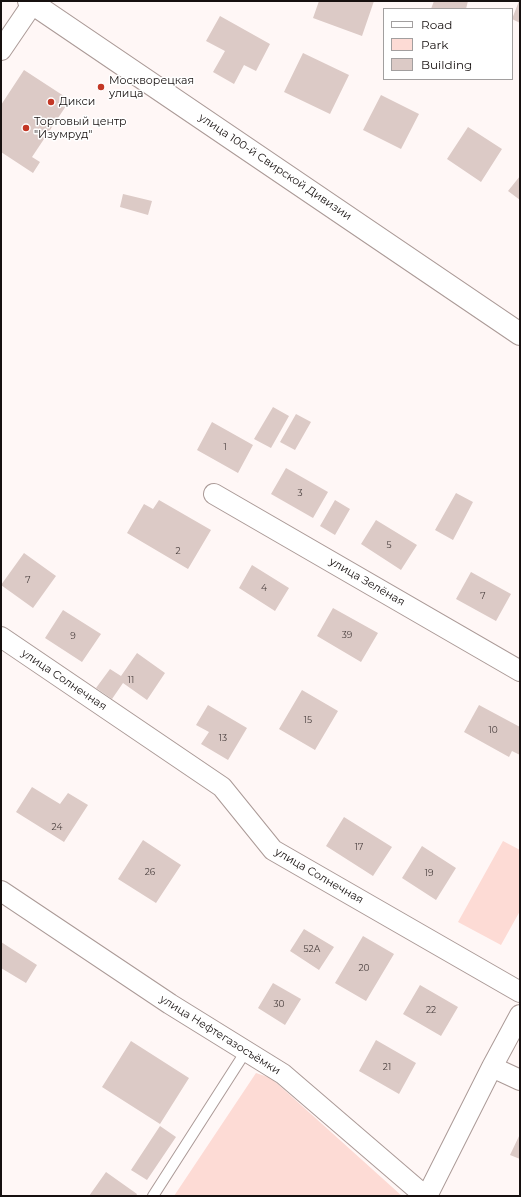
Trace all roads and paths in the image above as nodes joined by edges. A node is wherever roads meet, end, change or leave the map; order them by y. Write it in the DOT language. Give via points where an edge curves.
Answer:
graph roads {
  1 [pos="31,2"];
  2 [pos="1,50"];
  3 [pos="520,334"];
  4 [pos="214,494"];
  5 [pos="1,637"];
  6 [pos="520,671"];
  7 [pos="1,891"];
  8 [pos="520,992"];
  9 [pos="520,1015"];
  10 [pos="246,1051"];
  11 [pos="492,1067"];
  12 [pos="520,1080"];
  13 [pos="153,1196"];
  14 [pos="426,1196"];
  1 -- 2 [label="street"];
  1 -- 3 [label="main road, улица 100-й Свирской Дивизии"];
  4 -- 6 [label="street, улица Зелёная"];
  5 -- 8 [label="street, улица Солнечная" via="222,788 273,850"];
  7 -- 10 [label="street, улица Нефтегазосъёмки" via="170,1004"];
  9 -- 11 [label="street"];
  10 -- 13 [label="lane"];
  10 -- 14 [label="street, улица Нефтегазосъёмки" via="283,1074"];
  11 -- 12 [label="street"];
  11 -- 14 [label="street"];
}
